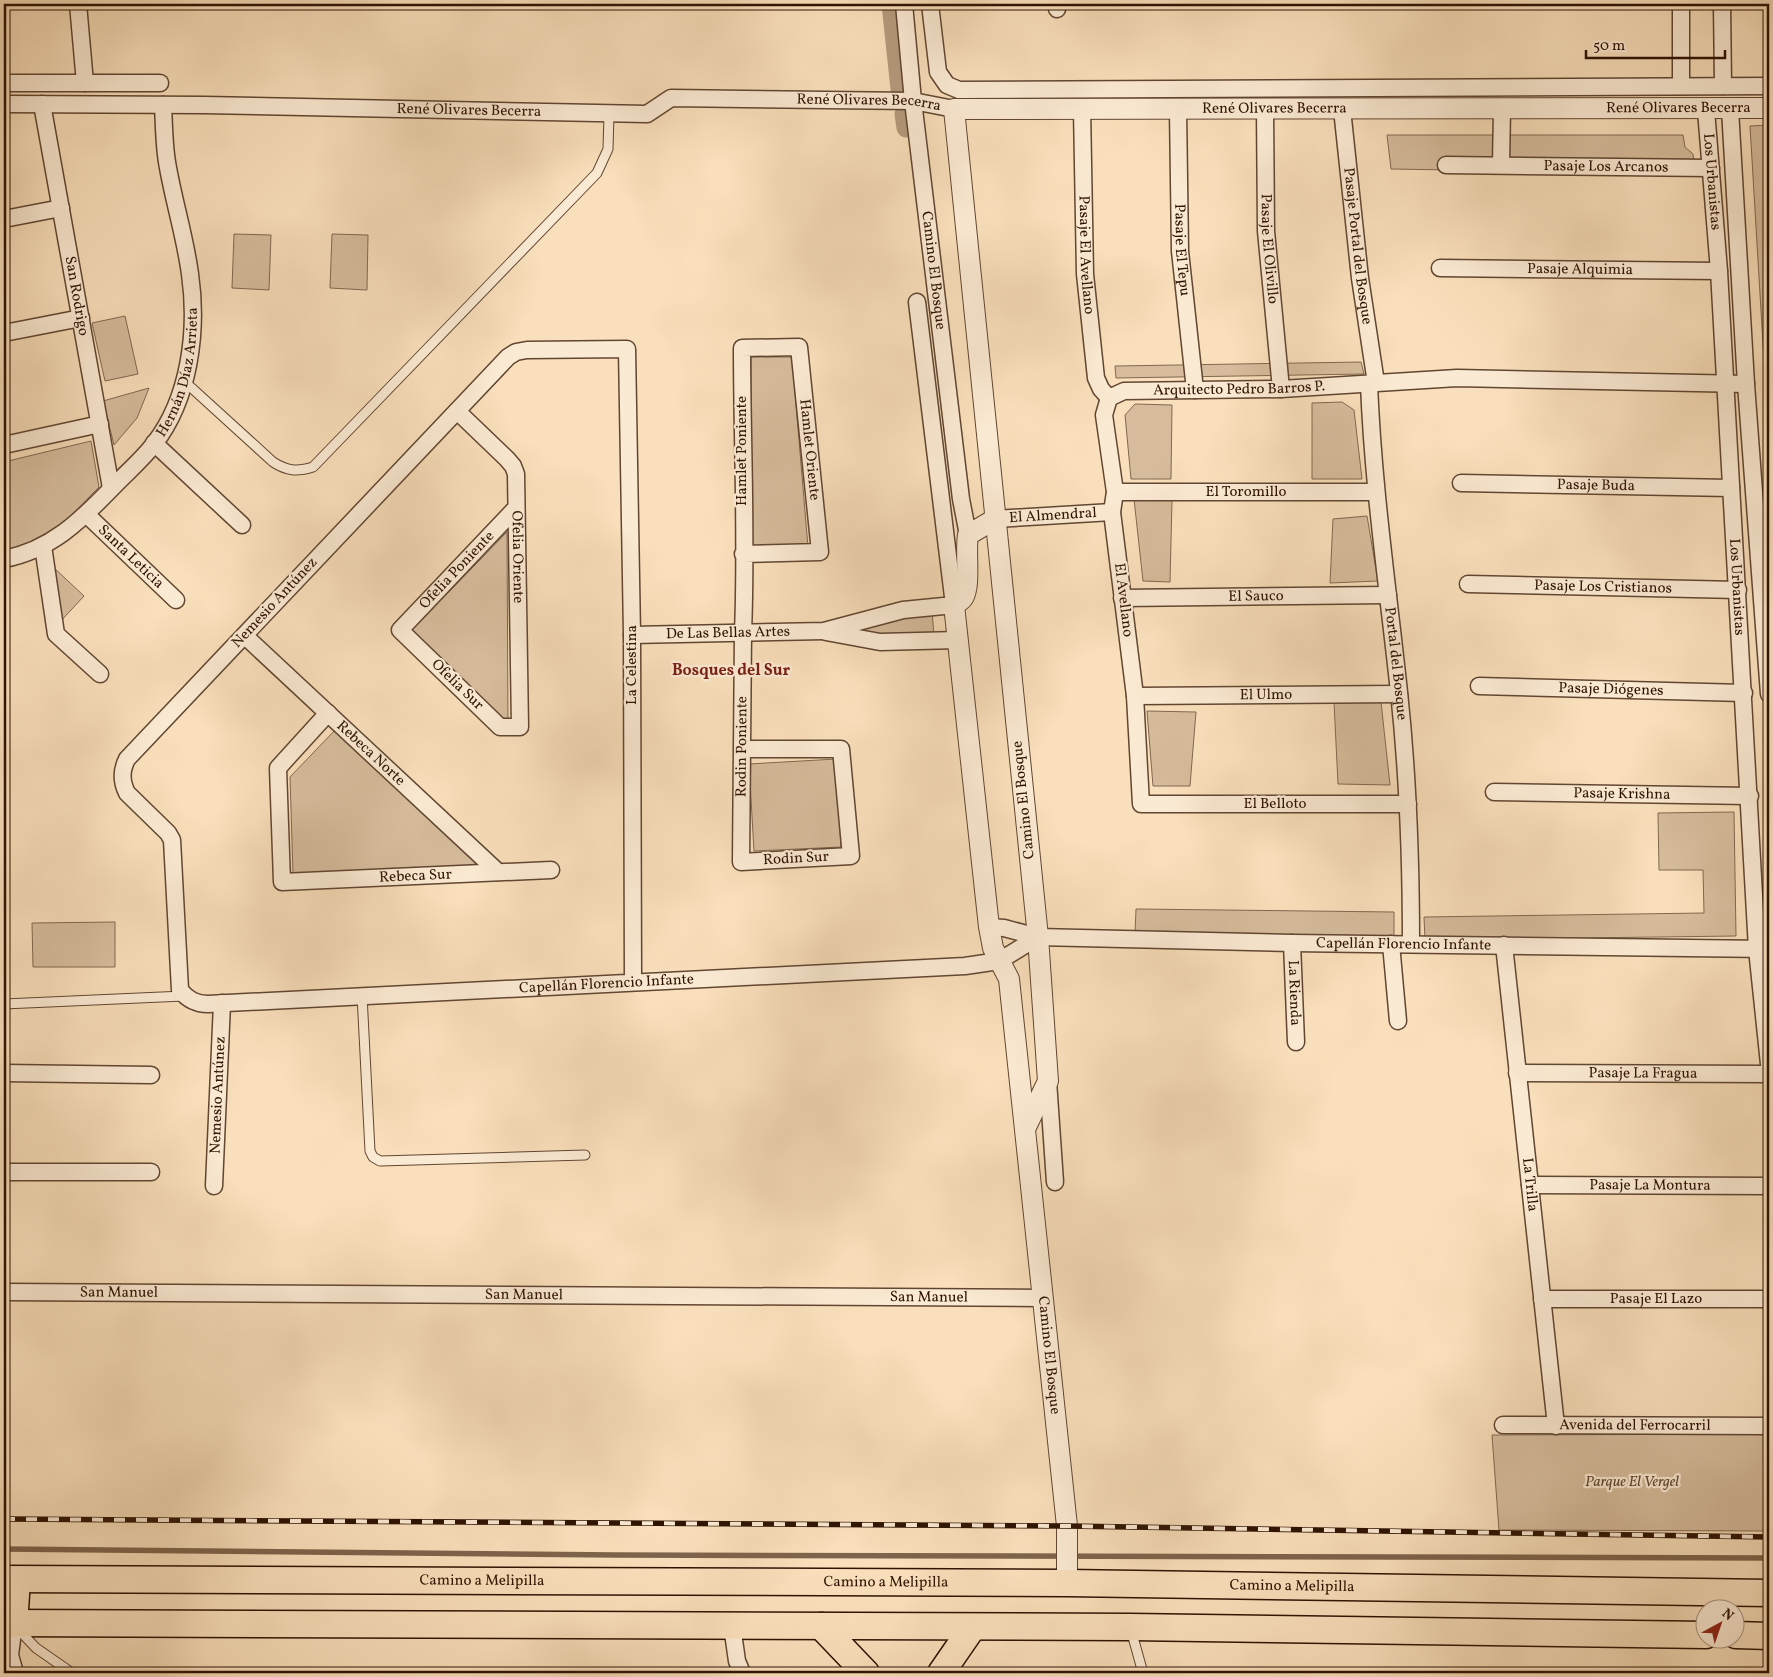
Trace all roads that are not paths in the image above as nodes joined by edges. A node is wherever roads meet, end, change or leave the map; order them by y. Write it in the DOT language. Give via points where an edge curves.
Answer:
graph roads {
  1 [pos="78,4"];
  2 [pos="904,4"];
  3 [pos="930,4"];
  4 [pos="1681,4"];
  5 [pos="1722,4"];
  6 [pos="86,83"];
  7 [pos="160,83"];
  8 [pos="4,84"];
  9 [pos="1682,86"];
  10 [pos="1723,86"];
  11 [pos="1769,86"];
  12 [pos="913,101"];
  13 [pos="4,104"];
  14 [pos="42,104"];
  15 [pos="163,106"];
  16 [pos="1769,108"];
  17 [pos="954,109"];
  18 [pos="1082,109"];
  19 [pos="1178,109"];
  20 [pos="1265,109"];
  21 [pos="1342,109"];
  22 [pos="1502,109"];
  23 [pos="1730,109"];
  24 [pos="1706,110"];
  25 [pos="609,114"];
  26 [pos="1446,165"];
  27 [pos="1501,165"];
  28 [pos="1711,168"];
  29 [pos="61,208"];
  30 [pos="4,219"];
  31 [pos="1440,268"];
  32 [pos="1719,271"];
  33 [pos="916,302"];
  34 [pos="81,318"];
  35 [pos="4,333"];
  36 [pos="742,348"];
  37 [pos="627,349"];
  38 [pos="184,381"];
  39 [pos="1372,383"];
  40 [pos="1725,384"];
  41 [pos="1746,384"];
  42 [pos="1281,389"];
  43 [pos="1195,390"];
  44 [pos="1109,398"];
  45 [pos="457,411"];
  46 [pos="100,424"];
  47 [pos="154,443"];
  48 [pos="4,444"];
  49 [pos="1461,483"];
  50 [pos="111,488"];
  51 [pos="1731,488"];
  52 [pos="1115,492"];
  53 [pos="1376,492"];
  54 [pos="515,509"];
  55 [pos="1112,512"];
  56 [pos="86,514"];
  57 [pos="994,519"];
  58 [pos="242,525"];
  59 [pos="968,535"];
  60 [pos="43,546"];
  61 [pos="743,554"];
  62 [pos="4,559"];
  63 [pos="1468,584"];
  64 [pos="1738,590"];
  65 [pos="1388,595"];
  66 [pos="1122,598"];
  67 [pos="176,600"];
  68 [pos="954,605"];
  69 [pos="400,630"];
  70 [pos="824,631"];
  71 [pos="743,632"];
  72 [pos="632,635"];
  73 [pos="245,636"];
  74 [pos="958,640"];
  75 [pos="100,674"];
  76 [pos="1479,686"];
  77 [pos="1744,693"];
  78 [pos="1399,694"];
  79 [pos="1769,694"];
  80 [pos="1135,696"];
  81 [pos="328,713"];
  82 [pos="520,727"];
  83 [pos="742,749"];
  84 [pos="1494,792"];
  85 [pos="1750,796"];
  86 [pos="1141,804"];
  87 [pos="1408,804"];
  88 [pos="741,862"];
  89 [pos="551,870"];
  90 [pos="498,872"];
  91 [pos="989,927"];
  92 [pos="1038,937"];
  93 [pos="1292,943"];
  94 [pos="1391,944"];
  95 [pos="1411,944"];
  96 [pos="1504,945"];
  97 [pos="1763,949"];
  98 [pos="999,961"];
  99 [pos="633,981"];
  100 [pos="182,989"];
  101 [pos="362,995"];
  102 [pos="222,1003"];
  103 [pos="4,1004"];
  104 [pos="1398,1021"];
  105 [pos="1296,1042"];
  106 [pos="1769,1064"];
  107 [pos="1517,1073"];
  108 [pos="4,1074"];
  109 [pos="1769,1074"];
  110 [pos="151,1075"];
  111 [pos="1048,1081"];
  112 [pos="1026,1127"];
  113 [pos="586,1156"];
  114 [pos="4,1172"];
  115 [pos="151,1172"];
  116 [pos="1055,1182"];
  117 [pos="1530,1185"];
  118 [pos="214,1186"];
  119 [pos="1769,1186"];
  120 [pos="4,1292"];
  121 [pos="1044,1298"];
  122 [pos="1542,1299"];
  123 [pos="1769,1299"];
  124 [pos="1503,1425"];
  125 [pos="1556,1426"];
  126 [pos="1769,1426"];
  127 [pos="1067,1575"];
  128 [pos="10,1580"];
  129 [pos="1769,1593"];
  130 [pos="9,1623"];
  131 [pos="732,1626"];
  132 [pos="821,1626"];
  133 [pos="1130,1627"];
  134 [pos="972,1628"];
  135 [pos="1696,1635"];
  136 [pos="1746,1635"];
  137 [pos="1769,1636"];
  138 [pos="15,1673"];
  139 [pos="72,1673"];
  140 [pos="742,1673"];
  141 [pos="866,1673"];
  142 [pos="941,1673"];
  143 [pos="1143,1673"];
  1 -- 6 [label="street"];
  2 -- 12 [label="street, Camino El Bosque"];
  3 -- 9 [label="street, René Olivares Becerra" via="938,72 946,85 959,90"];
  4 -- 9 [label="street"];
  5 -- 10 [label="street"];
  6 -- 7 [label="street"];
  6 -- 8 [label="street"];
  9 -- 10 [label="street, René Olivares Becerra"];
  10 -- 11 [label="street, René Olivares Becerra"];
  12 -- 17 [label="street, René Olivares Becerra"];
  12 -- 25 [label="street, René Olivares Becerra" via="671,98 647,114"];
  12 -- 59 [label="street, Camino El Bosque"];
  13 -- 14 [label="street, René Olivares Becerra"];
  14 -- 15 [label="street, René Olivares Becerra"];
  14 -- 29 [label="street, San Rodrigo"];
  15 -- 25 [label="street, René Olivares Becerra"];
  15 -- 38 [label="street, Hernán Díaz Arrieta" via="166,161 192,293 191,339"];
  16 -- 23 [label="street, René Olivares Becerra"];
  17 -- 18 [label="street, René Olivares Becerra"];
  17 -- 57 [label="street, Camino El Bosque"];
  18 -- 19 [label="street, René Olivares Becerra"];
  18 -- 44 [label="street, Pasaje El Avellano" via="1085,274 1096,378"];
  19 -- 20 [label="street, René Olivares Becerra"];
  19 -- 43 [label="street, Pasaje El Tepu" via="1180,251"];
  20 -- 21 [label="street, René Olivares Becerra"];
  20 -- 42 [label="street, Pasaje El Olivillo" via="1266,230"];
  21 -- 22 [label="street, René Olivares Becerra"];
  21 -- 39 [label="street, Pasaje Portal del Bosque"];
  22 -- 24 [label="street, René Olivares Becerra"];
  22 -- 27 [label="street"];
  23 -- 24 [label="street, René Olivares Becerra"];
  23 -- 41 [label="street, Los Urbanistas"];
  24 -- 28 [label="street, Los Urbanistas"];
  25 -- 38 [label="lane" via="608,148 597,173 313,466 293,471 273,462"];
  26 -- 27 [label="street, Pasaje Los Arcanos"];
  27 -- 28 [label="street, Pasaje Los Arcanos"];
  28 -- 32 [label="street, Los Urbanistas"];
  29 -- 30 [label="street"];
  29 -- 34 [label="street, San Rodrigo"];
  31 -- 32 [label="street, Pasaje Alquimia"];
  32 -- 40 [label="street, Los Urbanistas"];
  33 -- 68 [label="street, Camino El Bosque"];
  34 -- 35 [label="street"];
  34 -- 46 [label="street, San Rodrigo"];
  36 -- 61 [label="street, Hamlet Poniente"];
  36 -- 61 [label="street, Hamlet Oriente" via="799,348 820,552"];
  37 -- 45 [label="street, Nemesio Antúnez" via="516,352"];
  37 -- 72 [label="street, La Celestina"];
  38 -- 47 [label="street, Hernán Díaz Arrieta"];
  39 -- 40 [label="street, Arquitecto Pedro Barros P." via="1457,378"];
  39 -- 42 [label="street, Arquitecto Pedro Barros P."];
  39 -- 53 [label="street, Portal del Bosque"];
  40 -- 41 [label="street, Arquitecto Pedro Barros P."];
  40 -- 51 [label="street, Los Urbanistas"];
  41 -- 79 [label="street, Los Urbanistas"];
  42 -- 43 [label="street, Arquitecto Pedro Barros P."];
  43 -- 44 [label="street, Arquitecto Pedro Barros P." via="1124,390"];
  44 -- 52 [label="street, El Avellano" via="1104,415"];
  45 -- 54 [label="street, Ofelia Oriente" via="513,466"];
  45 -- 73 [label="street, Nemesio Antúnez"];
  46 -- 48 [label="street"];
  46 -- 50 [label="street, San Rodrigo"];
  47 -- 50 [label="street, Hernán Díaz Arrieta"];
  47 -- 58 [label="street"];
  49 -- 51 [label="street, Pasaje Buda"];
  50 -- 56 [label="street, Hernán Díaz Arrieta"];
  51 -- 64 [label="street, Los Urbanistas"];
  52 -- 53 [label="street, El Toromillo"];
  52 -- 55 [label="street, El Avellano"];
  53 -- 65 [label="street, Portal del Bosque"];
  54 -- 69 [label="street, Ofelia Poniente"];
  54 -- 82 [label="street, Ofelia Oriente"];
  55 -- 57 [label="street, El Almendral"];
  55 -- 66 [label="street, El Avellano"];
  56 -- 60 [label="street, Hernán Díaz Arrieta" via="73,527"];
  56 -- 67 [label="street, Santa Leticia"];
  57 -- 59 [label="street"];
  57 -- 92 [label="street, Camino El Bosque"];
  59 -- 68 [label="street, Camino El Bosque" via="965,549 967,590 963,599"];
  60 -- 62 [label="street, Hernán Díaz Arrieta"];
  60 -- 75 [label="street" via="56,634"];
  61 -- 71 [label="street, Hamlet Poniente"];
  63 -- 64 [label="street, Pasaje Los Cristianos"];
  64 -- 77 [label="street, Los Urbanistas"];
  65 -- 66 [label="street, El Sauco"];
  65 -- 78 [label="street, Portal del Bosque"];
  66 -- 80 [label="street, El Avellano"];
  68 -- 70 [label="street, De Las Bellas Artes" via="903,610"];
  68 -- 74 [label="street, Camino El Bosque"];
  69 -- 82 [label="street, Ofelia Sur" via="500,727"];
  70 -- 71 [label="street, De Las Bellas Artes"];
  70 -- 74 [label="street, De Las Bellas Artes" via="880,642"];
  71 -- 72 [label="street, De Las Bellas Artes"];
  71 -- 83 [label="street, Rodin Poniente"];
  72 -- 99 [label="street, La Celestina"];
  73 -- 81 [label="street, Rebeca Norte"];
  73 -- 100 [label="street, Nemesio Antúnez" via="122,768 123,786 127,793 172,840"];
  74 -- 91 [label="street, Camino El Bosque"];
  76 -- 77 [label="street, Pasaje Diógenes"];
  77 -- 85 [label="street, Los Urbanistas"];
  78 -- 80 [label="street, El Ulmo"];
  78 -- 87 [label="street, Portal del Bosque"];
  80 -- 86 [label="street, El Avellano"];
  81 -- 90 [label="street, Rebeca Norte"];
  81 -- 90 [label="street, Rebeca Sur" via="278,768 282,882"];
  83 -- 88 [label="street, Rodin Poniente"];
  83 -- 88 [label="street, Rodin Sur" via="841,750 850,856"];
  84 -- 85 [label="street, Pasaje Krishna"];
  85 -- 97 [label="street, Los Urbanistas"];
  86 -- 87 [label="street, El Belloto"];
  87 -- 95 [label="street, Portal del Bosque"];
  89 -- 90 [label="street, Rebeca Sur"];
  91 -- 92 [label="street, Capellán Florencio Infante"];
  91 -- 98 [label="street, Camino El Bosque"];
  92 -- 93 [label="street, Capellán Florencio Infante"];
  92 -- 98 [label="street, Capellán Florencio Infante"];
  92 -- 111 [label="street, Camino El Bosque"];
  93 -- 94 [label="street, Capellán Florencio Infante"];
  93 -- 105 [label="street, La Rienda"];
  94 -- 95 [label="street, Capellán Florencio Infante"];
  94 -- 104 [label="street"];
  95 -- 96 [label="street, Capellán Florencio Infante"];
  96 -- 97 [label="street, Capellán Florencio Infante"];
  96 -- 107 [label="street, La Trilla"];
  97 -- 106 [label="street, Los Urbanistas"];
  98 -- 99 [label="street, Capellán Florencio Infante" via="965,966"];
  98 -- 112 [label="street, Camino El Bosque" via="1009,979"];
  99 -- 101 [label="street, Capellán Florencio Infante" via="571,987"];
  100 -- 102 [label="street, Capellán Florencio Infante" via="200,1004"];
  100 -- 103 [label="lane"];
  101 -- 102 [label="street, Capellán Florencio Infante"];
  101 -- 113 [label="lane" via="370,1151 373,1157 380,1161"];
  102 -- 118 [label="street, Nemesio Antúnez"];
  107 -- 109 [label="street, Pasaje La Fragua"];
  107 -- 117 [label="street, La Trilla"];
  108 -- 110 [label="street"];
  111 -- 112 [label="street, Camino El Bosque"];
  111 -- 116 [label="street, Camino El Bosque"];
  112 -- 121 [label="street, Camino El Bosque"];
  114 -- 115 [label="street"];
  117 -- 119 [label="street, Pasaje La Montura"];
  117 -- 122 [label="street, La Trilla"];
  120 -- 121 [label="street, San Manuel"];
  121 -- 127 [label="street, Camino El Bosque" via="1067,1540"];
  122 -- 123 [label="street, Pasaje El Lazo"];
  122 -- 125 [label="street, La Trilla"];
  124 -- 125 [label="street, Avenida del Ferrocarril"];
  125 -- 126 [label="street, Avenida del Ferrocarril"];
  127 -- 128 [label="main road, Camino a Melipilla"];
  127 -- 129 [label="main road, Camino a Melipilla"];
  128 -- 130 [label="main road"];
  130 -- 131 [label="main road"];
  130 -- 138 [label="street" via="10,1655"];
  130 -- 139 [label="lane" via="36,1648"];
  131 -- 132 [label="main road"];
  131 -- 140 [label="street"];
  132 -- 134 [label="main road"];
  132 -- 141 [label="main road"];
  133 -- 134 [label="main road"];
  133 -- 135 [label="main road"];
  133 -- 143 [label="lane"];
  134 -- 142 [label="main road"];
  136 -- 137 [label="main road"];
}
